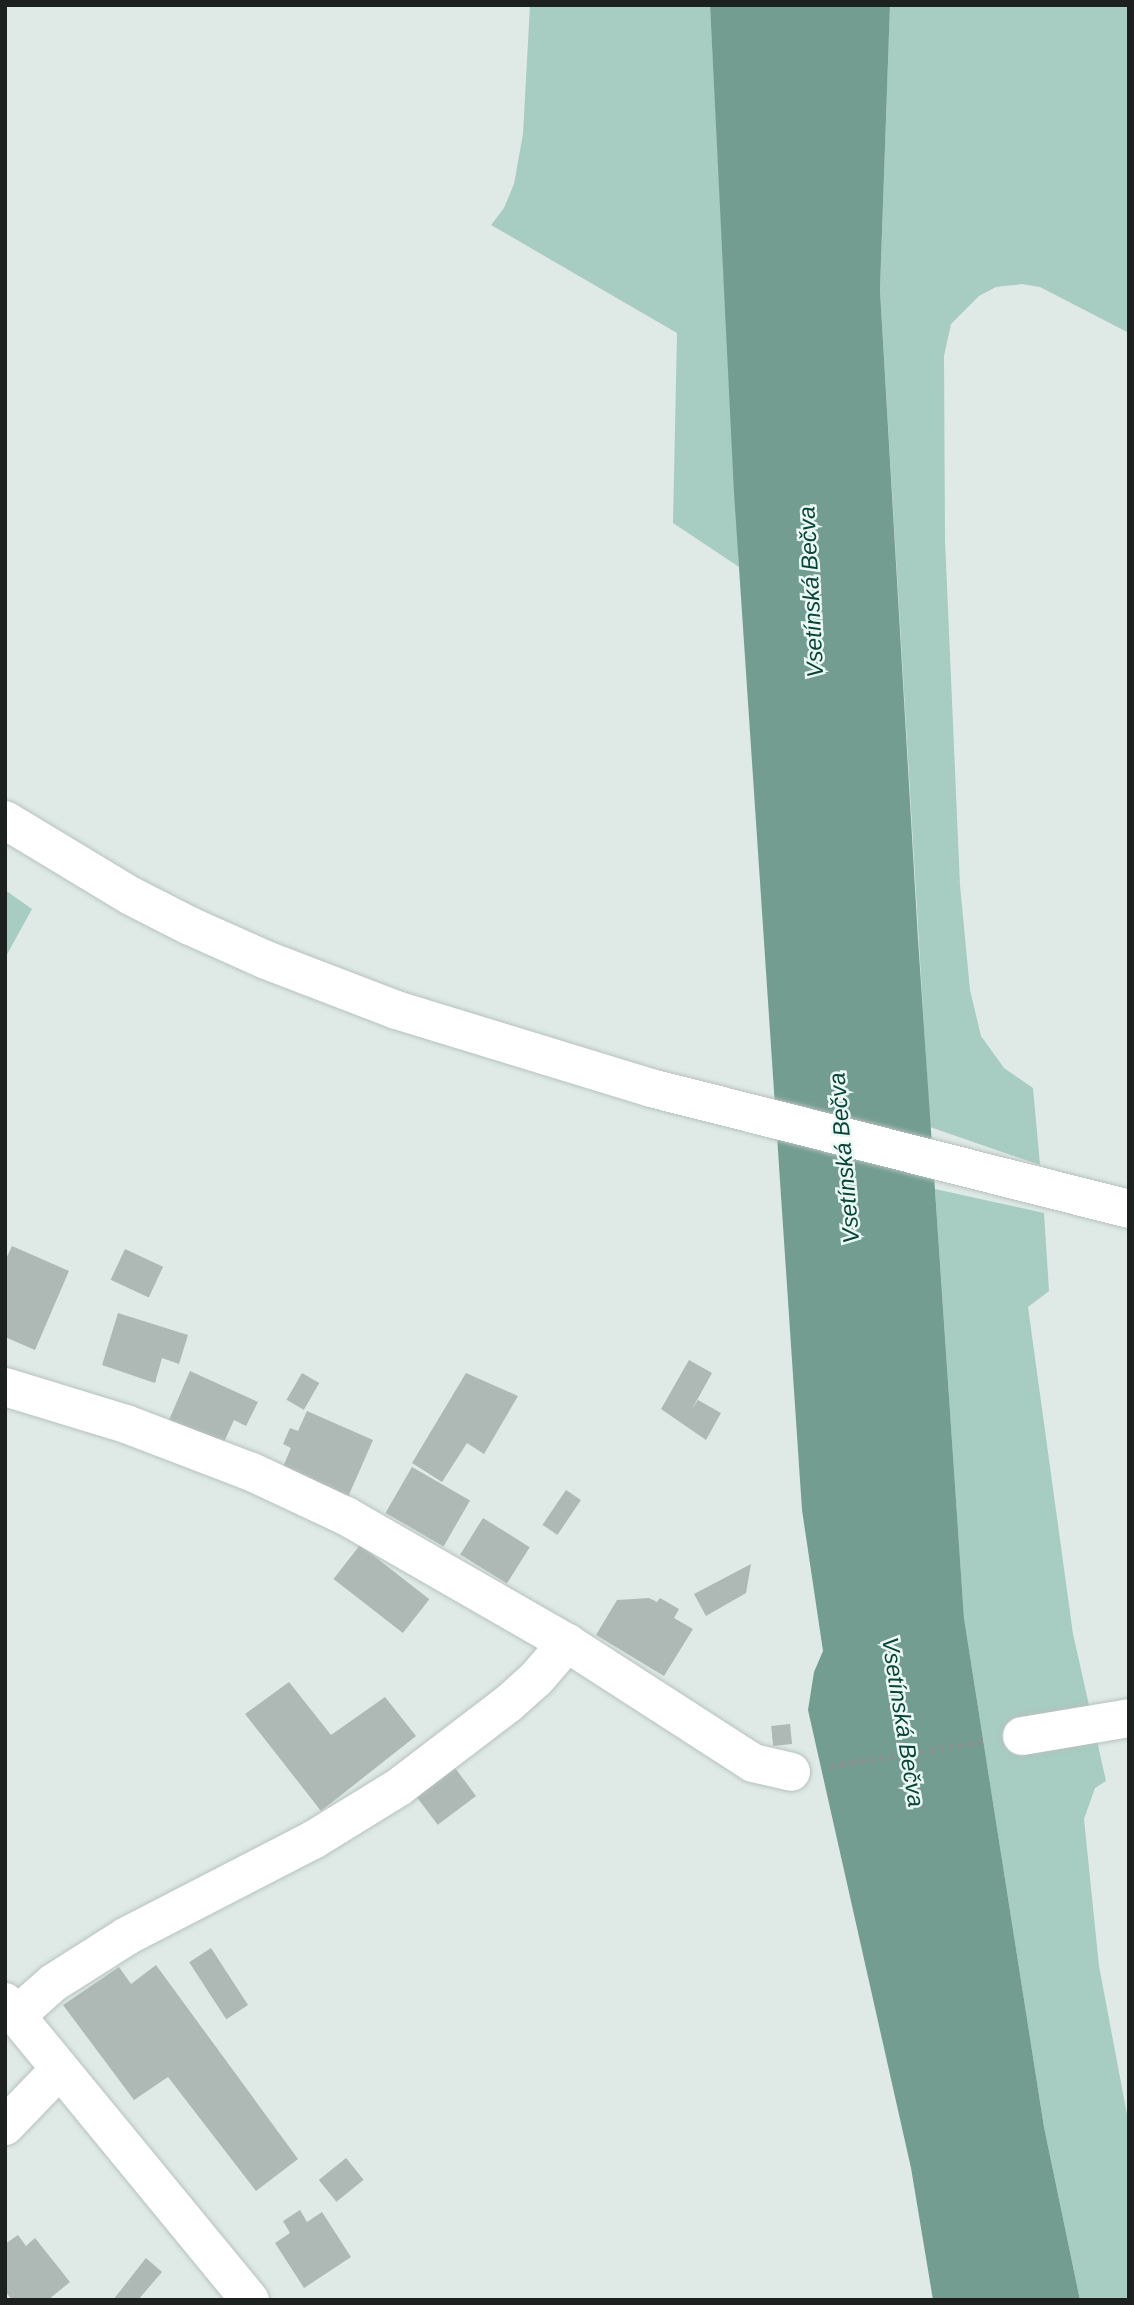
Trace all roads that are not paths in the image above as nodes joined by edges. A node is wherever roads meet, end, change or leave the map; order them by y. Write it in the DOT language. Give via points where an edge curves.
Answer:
graph roads {
  1 [pos="5,820"];
  2 [pos="1129,1209"];
  3 [pos="5,1387"];
  4 [pos="567,1643"];
  5 [pos="1129,1718"];
  6 [pos="1022,1736"];
  7 [pos="791,1772"];
  8 [pos="11,2008"];
  9 [pos="60,2069"];
  10 [pos="5,2126"];
  11 [pos="250,2300"];
  1 -- 2 [label="street" via="131,896 266,960 397,1010 651,1088"];
  3 -- 4 [label="street" via="126,1424 314,1500"];
  4 -- 7 [label="street" via="753,1763"];
  4 -- 8 [label="street" via="508,1704 399,1787 313,1840 127,1936"];
  5 -- 6 [label="street"];
  8 -- 9 [label="street"];
  9 -- 10 [label="street"];
  9 -- 11 [label="street"];
}
